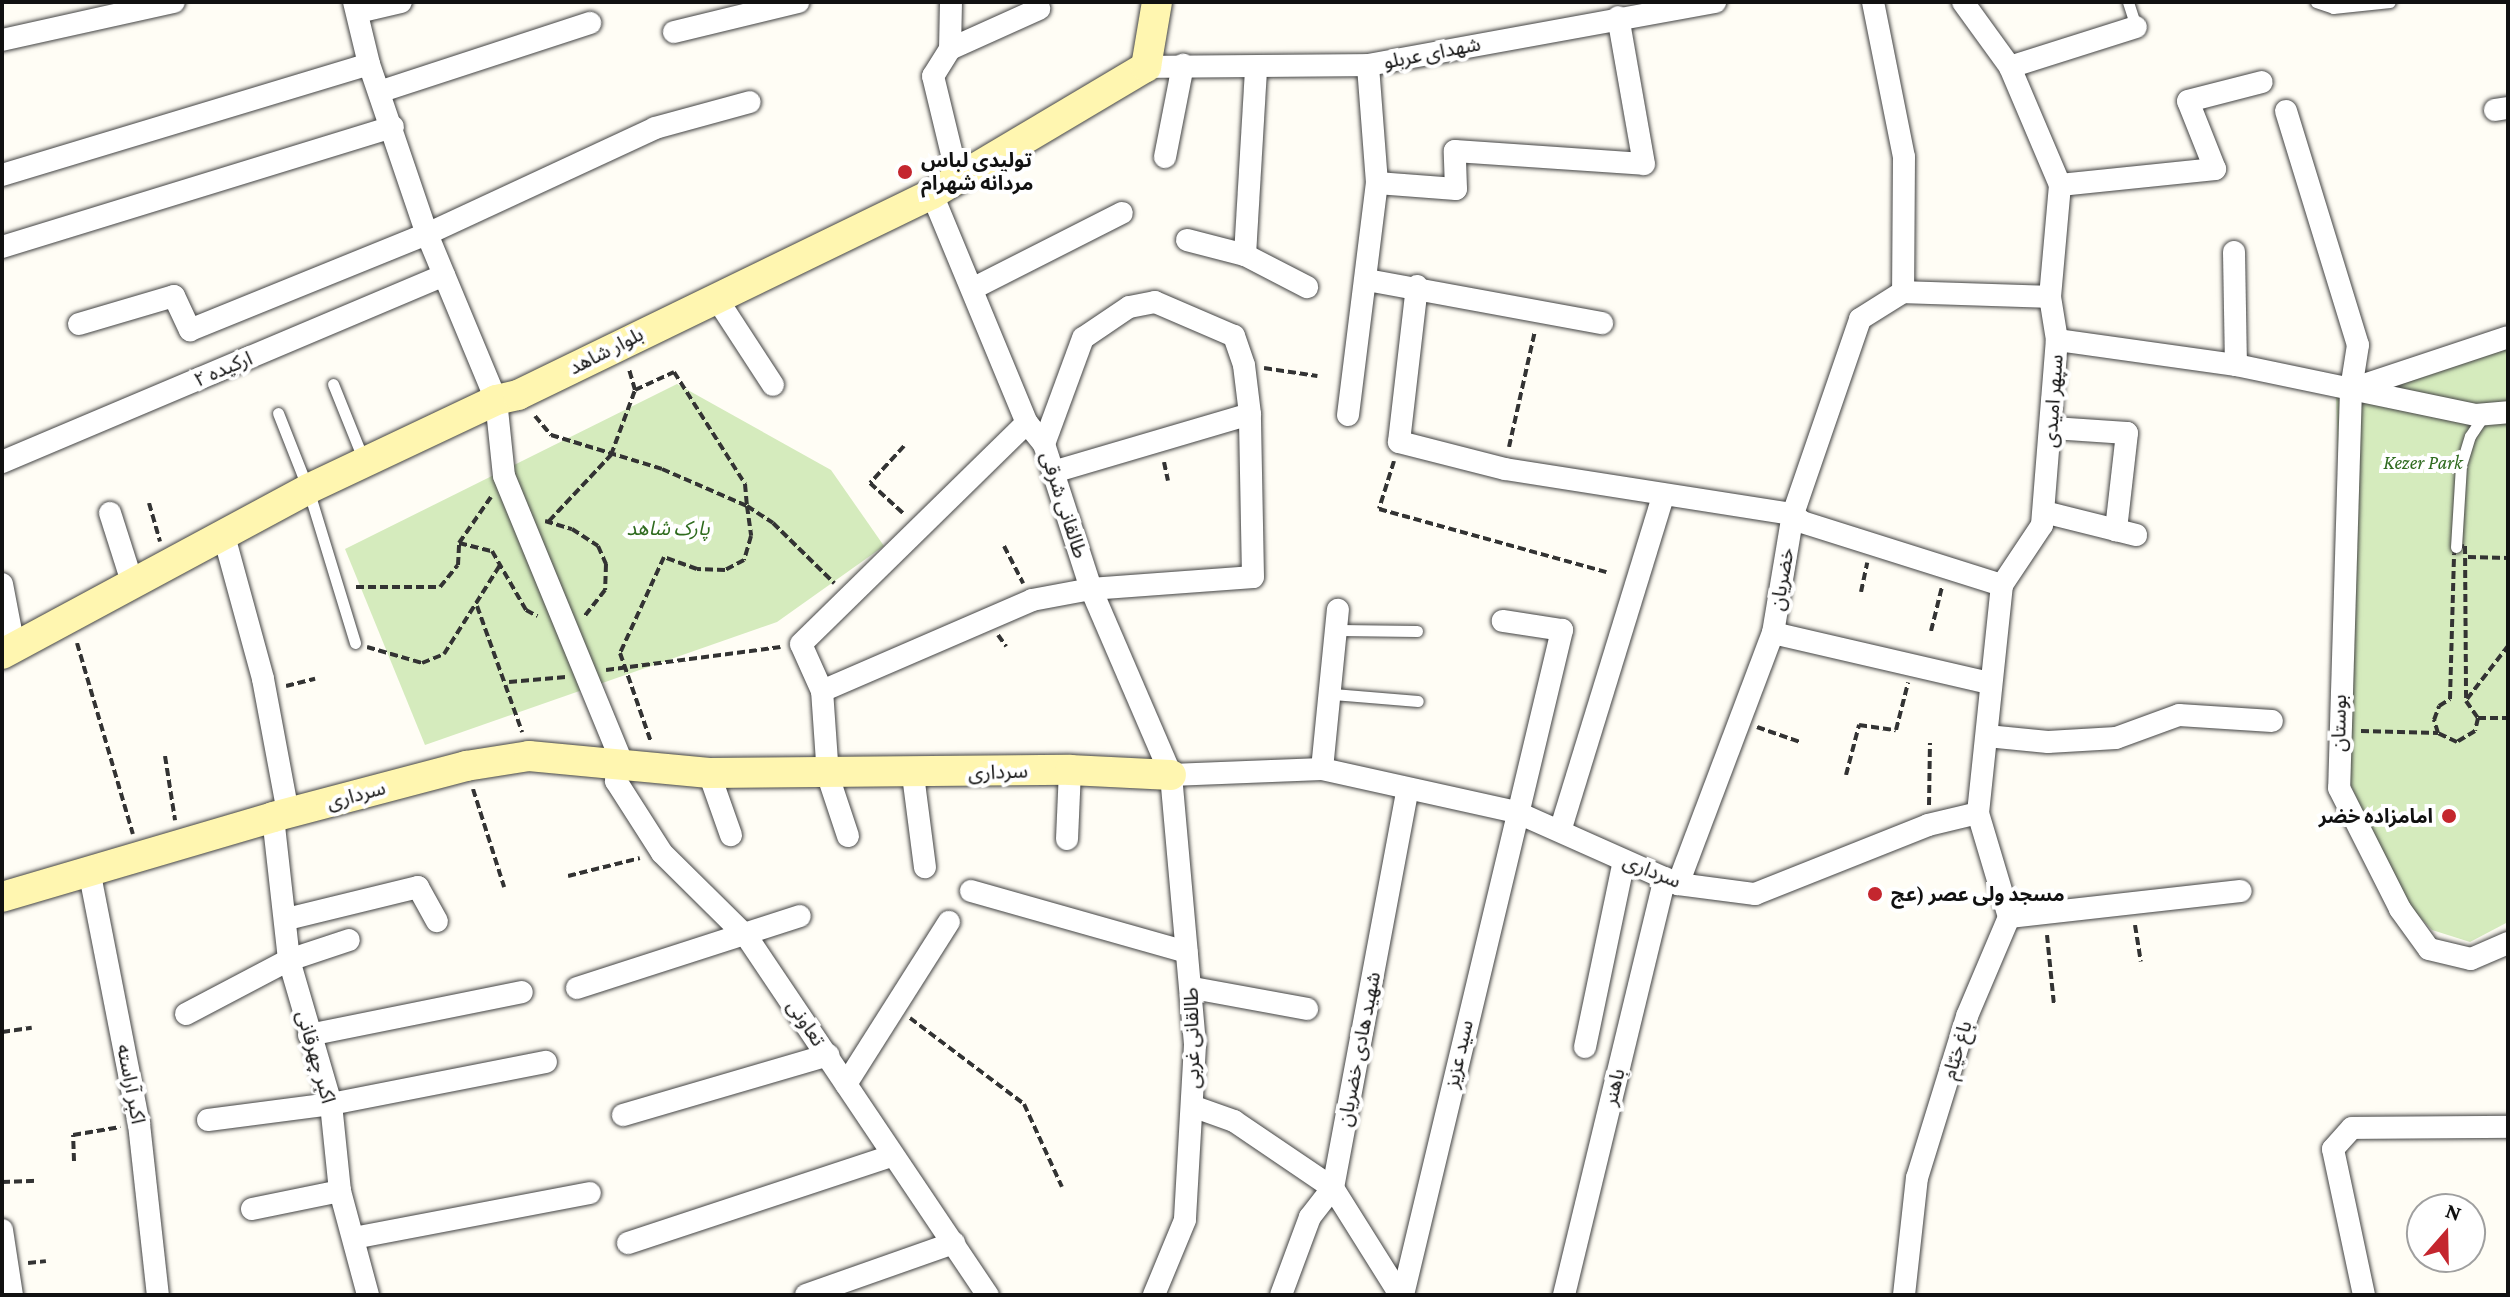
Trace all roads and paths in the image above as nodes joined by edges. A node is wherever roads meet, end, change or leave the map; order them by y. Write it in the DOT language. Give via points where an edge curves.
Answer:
graph roads {
  1 [pos="174,2"];
  2 [pos="401,2"];
  3 [pos="798,2"];
  4 [pos="951,2"];
  5 [pos="1157,2"];
  6 [pos="1715,2"];
  7 [pos="1873,2"];
  8 [pos="1963,2"];
  9 [pos="2128,2"];
  10 [pos="2316,2"];
  11 [pos="2390,2"];
  12 [pos="356,7"];
  13 [pos="1039,9"];
  14 [pos="1618,17"];
  15 [pos="590,23"];
  16 [pos="2136,27"];
  17 [pos="674,32"];
  18 [pos="2,40"];
  19 [pos="950,49"];
  20 [pos="369,64"];
  21 [pos="1183,65"];
  22 [pos="1368,65"];
  23 [pos="1146,67"];
  24 [pos="2010,67"];
  25 [pos="1256,69"];
  26 [pos="2262,82"];
  27 [pos="382,91"];
  28 [pos="750,102"];
  29 [pos="2286,111"];
  30 [pos="393,127"];
  31 [pos="1165,157"];
  32 [pos="2,175"];
  33 [pos="957,175"];
  34 [pos="1377,183"];
  35 [pos="2060,185"];
  36 [pos="932,194"];
  37 [pos="1122,213"];
  38 [pos="427,234"];
  39 [pos="1187,240"];
  40 [pos="2,247"];
  41 [pos="2234,252"];
  42 [pos="1245,255"];
  43 [pos="444,275"];
  44 [pos="1367,280"];
  45 [pos="1417,286"];
  46 [pos="1307,287"];
  47 [pos="972,289"];
  48 [pos="1903,292"];
  49 [pos="715,296"];
  50 [pos="2050,297"];
  51 [pos="1539,312"];
  52 [pos="1602,323"];
  53 [pos="79,324"];
  54 [pos="2508,337"];
  55 [pos="2057,340"];
  56 [pos="621,344"];
  57 [pos="1244,365"];
  58 [pos="2236,365"];
  59 [pos="1317,376"];
  60 [pos="333,384"];
  61 [pos="773,385"];
  62 [pos="2351,389"];
  63 [pos="635,390"];
  64 [pos="507,398"];
  65 [pos="2508,412"];
  66 [pos="278,413"];
  67 [pos="1250,414"];
  68 [pos="2485,414"];
  69 [pos="1348,415"];
  70 [pos="1027,423"];
  71 [pos="2053,428"];
  72 [pos="1399,442"];
  73 [pos="1044,444"];
  74 [pos="904,446"];
  75 [pos="611,455"];
  76 [pos="2,462"];
  77 [pos="365,462"];
  78 [pos="1505,469"];
  79 [pos="1053,472"];
  80 [pos="504,476"];
  81 [pos="308,489"];
  82 [pos="1663,496"];
  83 [pos="149,503"];
  84 [pos="747,506"];
  85 [pos="2044,512"];
  86 [pos="110,513"];
  87 [pos="1793,514"];
  88 [pos="549,521"];
  89 [pos="921,530"];
  90 [pos="224,536"];
  91 [pos="1870,544"];
  92 [pos="1004,546"];
  93 [pos="2456,547"];
  94 [pos="2468,557"];
  95 [pos="2508,558"];
  96 [pos="500,565"];
  97 [pos="1948,565"];
  98 [pos="168,567"];
  99 [pos="1606,572"];
  100 [pos="2,584"];
  101 [pos="133,585"];
  102 [pos="2002,585"];
  103 [pos="337,586"];
  104 [pos="1091,589"];
  105 [pos="1861,592"];
  106 [pos="848,596"];
  107 [pos="1032,600"];
  108 [pos="477,606"];
  109 [pos="1339,620"];
  110 [pos="71,621"];
  111 [pos="1503,621"];
  112 [pos="1417,631"];
  113 [pos="1931,631"];
  114 [pos="1773,633"];
  115 [pos="355,643"];
  116 [pos="801,644"];
  117 [pos="2508,646"];
  118 [pos="8,650"];
  119 [pos="1913,665"];
  120 [pos="623,666"];
  121 [pos="586,675"];
  122 [pos="315,679"];
  123 [pos="509,682"];
  124 [pos="1990,683"];
  125 [pos="265,691"];
  126 [pos="822,691"];
  127 [pos="1333,694"];
  128 [pos="1418,701"];
  129 [pos="2466,701"];
  130 [pos="2478,718"];
  131 [pos="2508,718"];
  132 [pos="1736,719"];
  133 [pos="2272,721"];
  134 [pos="2338,731"];
  135 [pos="2438,733"];
  136 [pos="1987,736"];
  137 [pos="1800,742"];
  138 [pos="1930,743"];
  139 [pos="165,756"];
  140 [pos="529,756"];
  141 [pos="622,762"];
  142 [pos="466,766"];
  143 [pos="660,767"];
  144 [pos="1322,769"];
  145 [pos="1070,770"];
  146 [pos="709,773"];
  147 [pos="913,775"];
  148 [pos="1171,775"];
  149 [pos="1846,775"];
  150 [pos="828,776"];
  151 [pos="1407,791"];
  152 [pos="1516,812"];
  153 [pos="1978,813"];
  154 [pos="281,815"];
  155 [pos="1928,825"];
  156 [pos="1561,828"];
  157 [pos="731,835"];
  158 [pos="848,836"];
  159 [pos="1067,839"];
  160 [pos="179,847"];
  161 [pos="662,853"];
  162 [pos="140,859"];
  163 [pos="1624,861"];
  164 [pos="925,867"];
  165 [pos="90,875"];
  166 [pos="568,876"];
  167 [pos="1671,881"];
  168 [pos="504,887"];
  169 [pos="971,891"];
  170 [pos="2241,891"];
  171 [pos="2,897"];
  172 [pos="2132,903"];
  173 [pos="2045,913"];
  174 [pos="800,916"];
  175 [pos="2009,917"];
  176 [pos="287,919"];
  177 [pos="437,921"];
  178 [pos="949,922"];
  179 [pos="747,937"];
  180 [pos="349,940"];
  181 [pos="2508,943"];
  182 [pos="1187,952"];
  183 [pos="289,960"];
  184 [pos="2141,962"];
  185 [pos="577,988"];
  186 [pos="1193,988"];
  187 [pos="522,992"];
  188 [pos="2054,1005"];
  189 [pos="896,1008"];
  190 [pos="1307,1009"];
  191 [pos="186,1014"];
  192 [pos="32,1028"];
  193 [pos="2,1032"];
  194 [pos="309,1035"];
  195 [pos="1585,1047"];
  196 [pos="828,1055"];
  197 [pos="546,1062"];
  198 [pos="846,1084"];
  199 [pos="331,1104"];
  200 [pos="1192,1106"];
  201 [pos="623,1115"];
  202 [pos="208,1120"];
  203 [pos="139,1124"];
  204 [pos="2508,1127"];
  205 [pos="891,1156"];
  206 [pos="74,1161"];
  207 [pos="38,1181"];
  208 [pos="2,1182"];
  209 [pos="1062,1187"];
  210 [pos="1333,1188"];
  211 [pos="340,1191"];
  212 [pos="590,1193"];
  213 [pos="252,1209"];
  214 [pos="2,1230"];
  215 [pos="354,1238"];
  216 [pos="628,1243"];
  217 [pos="954,1243"];
  218 [pos="366,1294"];
  219 [pos="12,1295"];
  220 [pos="158,1295"];
  221 [pos="806,1295"];
  222 [pos="988,1295"];
  223 [pos="1154,1295"];
  224 [pos="1281,1295"];
  225 [pos="1402,1295"];
  226 [pos="1564,1295"];
  227 [pos="1904,1295"];
  228 [pos="2364,1295"];
  1 -- 18 [label="street"];
  2 -- 12 [label="street"];
  3 -- 17 [label="street"];
  4 -- 19 [label="street"];
  5 -- 23 [label="main road"];
  6 -- 14 [label="street, شهدای عربلو"];
  7 -- 48 [label="street" via="1904,157"];
  8 -- 24 [label="street, سپهر امیدی"];
  9 -- 16 [label="lane"];
  10 -- 11 [label="lane" via="2333,8"];
  12 -- 20 [label="street"];
  13 -- 19 [label="street"];
  14 -- 22 [label="street, شهدای عربلو"];
  14 -- 34 [label="street" via="1644,164 1455,151 1456,189"];
  15 -- 27 [label="street"];
  16 -- 24 [label="street"];
  19 -- 33 [label="street" via="933,76"];
  20 -- 27 [label="street"];
  20 -- 32 [label="street"];
  21 -- 23 [label="street, شهدای عربلو"];
  21 -- 25 [label="street, شهدای عربلو"];
  21 -- 31 [label="street"];
  22 -- 25 [label="street, شهدای عربلو"];
  22 -- 34 [label="street"];
  23 -- 33 [label="main road, بلوار شاهد"];
  24 -- 35 [label="street, سپهر امیدی"];
  25 -- 42 [label="street"];
  26 -- 35 [label="street" via="2188,101 2215,169"];
  27 -- 30 [label="street"];
  28 -- 38 [label="street" via="655,128"];
  29 -- 62 [label="street, بوستان" via="2358,345"];
  30 -- 38 [label="street"];
  30 -- 40 [label="street"];
  33 -- 36 [label="main road, بلوار شاهد"];
  34 -- 44 [label="street"];
  35 -- 50 [label="street, سپهر امیدی"];
  36 -- 47 [label="street, طالقانی شرقی"];
  36 -- 49 [label="main road, بلوار شاهد"];
  37 -- 47 [label="street"];
  38 -- 43 [label="street"];
  38 -- 53 [label="street" via="190,330 174,296"];
  39 -- 42 [label="street"];
  41 -- 58 [label="street"];
  42 -- 46 [label="street"];
  43 -- 64 [label="street"];
  43 -- 76 [label="street, ارکیده ۲"];
  44 -- 45 [label="street"];
  44 -- 69 [label="street"];
  45 -- 51 [label="street"];
  45 -- 72 [label="street"];
  47 -- 70 [label="street, طالقانی شرقی"];
  48 -- 50 [label="street"];
  48 -- 87 [label="street, خضریان" via="1860,319"];
  49 -- 56 [label="main road, بلوار شاهد"];
  49 -- 61 [label="street"];
  50 -- 55 [label="street, سپهر امیدی"];
  51 -- 52 [label="street"];
  51 -- 78 [label="path"];
  54 -- 62 [label="street"];
  55 -- 58 [label="street"];
  55 -- 71 [label="street, سپهر امیدی"];
  56 -- 63 [label="path"];
  56 -- 64 [label="main road, بلوار شاهد"];
  57 -- 59 [label="path"];
  57 -- 67 [label="street"];
  57 -- 73 [label="street" via="1234,336 1155,302 1129,307 1083,338"];
  58 -- 62 [label="street"];
  60 -- 77 [label="lane"];
  62 -- 68 [label="street"];
  62 -- 134 [label="street, بوستان"];
  63 -- 75 [label="path"];
  63 -- 84 [label="path" via="674,372 745,484"];
  64 -- 75 [label="path" via="551,435"];
  64 -- 77 [label="main road, بلوار شاهد"];
  64 -- 80 [label="street"];
  65 -- 68 [label="street"];
  66 -- 81 [label="lane"];
  67 -- 79 [label="street"];
  67 -- 104 [label="street" via="1253,577"];
  68 -- 93 [label="lane" via="2470,436 2461,465"];
  70 -- 73 [label="street, طالقانی شرقی"];
  70 -- 89 [label="street"];
  71 -- 85 [label="street, سپهر امیدی"];
  71 -- 85 [label="street" via="2127,433 2126,533"];
  72 -- 78 [label="street"];
  72 -- 99 [label="path" via="1379,509"];
  73 -- 79 [label="street, طالقانی شرقی"];
  74 -- 89 [label="path" via="870,483"];
  75 -- 84 [label="path" via="719,490"];
  75 -- 88 [label="path"];
  77 -- 81 [label="main road, بلوار شاهد"];
  78 -- 82 [label="street"];
  79 -- 104 [label="street, طالقانی شرقی"];
  80 -- 103 [label="path" via="459,543 458,565 440,587"];
  80 -- 121 [label="street"];
  81 -- 90 [label="main road, بلوار شاهد"];
  81 -- 103 [label="lane"];
  82 -- 87 [label="street"];
  82 -- 156 [label="street"];
  83 -- 98 [label="path"];
  84 -- 106 [label="path" via="773,523"];
  84 -- 120 [label="path" via="751,536 744,560 725,570 697,569 664,557 620,653"];
  85 -- 102 [label="street, سپهر امیدی" via="2042,525"];
  86 -- 101 [label="street"];
  87 -- 91 [label="street" via="1802,522"];
  87 -- 114 [label="street, خضریان"];
  89 -- 106 [label="street"];
  90 -- 98 [label="main road, بلوار شاهد"];
  90 -- 125 [label="street, اکبر چهرقانی"];
  91 -- 97 [label="street"];
  91 -- 105 [label="path"];
  92 -- 107 [label="path"];
  93 -- 94 [label="path" via="2465,546"];
  93 -- 135 [label="path" via="2450,699 2436,712"];
  94 -- 95 [label="path"];
  94 -- 129 [label="path"];
  96 -- 108 [label="path"];
  97 -- 102 [label="street"];
  97 -- 113 [label="path"];
  98 -- 101 [label="main road, بلوار شاهد"];
  100 -- 118 [label="street"];
  101 -- 110 [label="main road, بلوار شاهد"];
  102 -- 124 [label="street, سپهر امیدی"];
  103 -- 115 [label="lane"];
  104 -- 107 [label="street"];
  104 -- 148 [label="street, طالقانی شرقی"];
  106 -- 116 [label="street"];
  107 -- 126 [label="street"];
  108 -- 115 [label="path" via="444,654 422,663"];
  108 -- 123 [label="path"];
  109 -- 112 [label="lane"];
  109 -- 127 [label="street"];
  110 -- 118 [label="main road, بلوار شاهد"];
  110 -- 162 [label="path"];
  111 -- 152 [label="street, سید عزیز" via="1562,630"];
  114 -- 119 [label="street"];
  114 -- 132 [label="street, خضریان"];
  116 -- 120 [label="path"];
  116 -- 126 [label="street"];
  117 -- 129 [label="path"];
  119 -- 124 [label="street"];
  119 -- 149 [label="path" via="1896,730 1859,725"];
  120 -- 121 [label="path"];
  120 -- 143 [label="path"];
  121 -- 123 [label="path"];
  121 -- 141 [label="street"];
  122 -- 125 [label="path"];
  123 -- 140 [label="path"];
  124 -- 136 [label="street, سپهر امیدی"];
  125 -- 154 [label="street, اکبر چهرقانی"];
  126 -- 150 [label="street"];
  127 -- 128 [label="lane"];
  127 -- 144 [label="street"];
  129 -- 130 [label="path"];
  130 -- 131 [label="path"];
  130 -- 135 [label="path" via="2475,731 2464,740 2450,741"];
  132 -- 137 [label="path"];
  132 -- 167 [label="street, خضریان" via="1728,761"];
  133 -- 136 [label="street" via="2179,715 2116,738 2048,742"];
  134 -- 135 [label="path"];
  134 -- 181 [label="street, بوستان" via="2339,788 2400,909 2429,949 2471,959"];
  136 -- 153 [label="street, سپهر امیدی"];
  138 -- 155 [label="path"];
  139 -- 160 [label="path"];
  140 -- 141 [label="main road, سرداری"];
  140 -- 142 [label="main road, سرداری"];
  141 -- 143 [label="main road, سرداری"];
  141 -- 161 [label="street, تعاونی" via="616,781"];
  142 -- 154 [label="main road, سرداری"];
  142 -- 168 [label="path"];
  143 -- 146 [label="main road, سرداری"];
  144 -- 148 [label="street, سرداری"];
  144 -- 151 [label="street, سرداری"];
  145 -- 147 [label="main road, سرداری"];
  145 -- 148 [label="main road, سرداری"];
  145 -- 159 [label="street"];
  146 -- 150 [label="main road, سرداری"];
  146 -- 157 [label="street"];
  147 -- 150 [label="main road, سرداری"];
  147 -- 164 [label="street"];
  148 -- 182 [label="street, طالقانی غربی"];
  150 -- 158 [label="street"];
  151 -- 152 [label="street, سرداری"];
  151 -- 210 [label="street, شهید هادی خضریان"];
  152 -- 156 [label="street, سرداری"];
  152 -- 225 [label="street, سید عزیز"];
  153 -- 155 [label="street, سرداری"];
  153 -- 175 [label="street"];
  154 -- 160 [label="main road, سرداری"];
  154 -- 176 [label="street, اکبر چهرقانی"];
  155 -- 167 [label="street, سرداری" via="1755,894"];
  156 -- 163 [label="street, سرداری"];
  160 -- 162 [label="main road, سرداری"];
  161 -- 166 [label="path"];
  161 -- 179 [label="street, تعاونی"];
  162 -- 165 [label="main road, سرداری"];
  163 -- 167 [label="street, سرداری"];
  163 -- 195 [label="street"];
  165 -- 171 [label="main road, سرداری"];
  165 -- 203 [label="street, اکبر آراسته"];
  167 -- 226 [label="street, باهنر"];
  169 -- 182 [label="street"];
  170 -- 172 [label="street"];
  172 -- 173 [label="street"];
  172 -- 184 [label="path"];
  173 -- 175 [label="street"];
  173 -- 188 [label="path"];
  174 -- 179 [label="street"];
  175 -- 227 [label="street, باغ خیّام" via="1967,1016 1917,1178"];
  176 -- 177 [label="street" via="418,887"];
  176 -- 183 [label="street, اکبر چهرقانی"];
  178 -- 189 [label="street"];
  179 -- 185 [label="street"];
  179 -- 196 [label="street, تعاونی"];
  180 -- 183 [label="street"];
  182 -- 186 [label="street, طالقانی غربی"];
  183 -- 191 [label="street"];
  183 -- 194 [label="street, اکبر چهرقانی"];
  186 -- 190 [label="street"];
  186 -- 200 [label="street, طالقانی غربی"];
  187 -- 194 [label="street"];
  189 -- 198 [label="street"];
  189 -- 209 [label="path" via="1024,1104"];
  192 -- 193 [label="path"];
  194 -- 199 [label="street, اکبر چهرقانی"];
  196 -- 198 [label="street, تعاونی"];
  196 -- 201 [label="street"];
  197 -- 199 [label="street"];
  198 -- 205 [label="street, تعاونی"];
  199 -- 202 [label="street"];
  199 -- 211 [label="street, اکبر چهرقانی"];
  200 -- 210 [label="street" via="1234,1121"];
  200 -- 223 [label="street, طالقانی غربی" via="1185,1220"];
  203 -- 206 [label="path" via="73,1135"];
  203 -- 220 [label="street, اکبر آراسته"];
  204 -- 228 [label="street" via="2352,1128 2333,1149"];
  205 -- 216 [label="street"];
  205 -- 217 [label="street, تعاونی"];
  207 -- 208 [label="path"];
  210 -- 224 [label="street, شهید هادی خضریان" via="1310,1217"];
  210 -- 225 [label="street"];
  211 -- 213 [label="street"];
  211 -- 215 [label="street, اکبر چهرقانی"];
  212 -- 215 [label="street"];
  214 -- 219 [label="street"];
  215 -- 218 [label="street, اکبر چهرقانی"];
  217 -- 221 [label="street"];
  217 -- 222 [label="street, تعاونی"];
}
